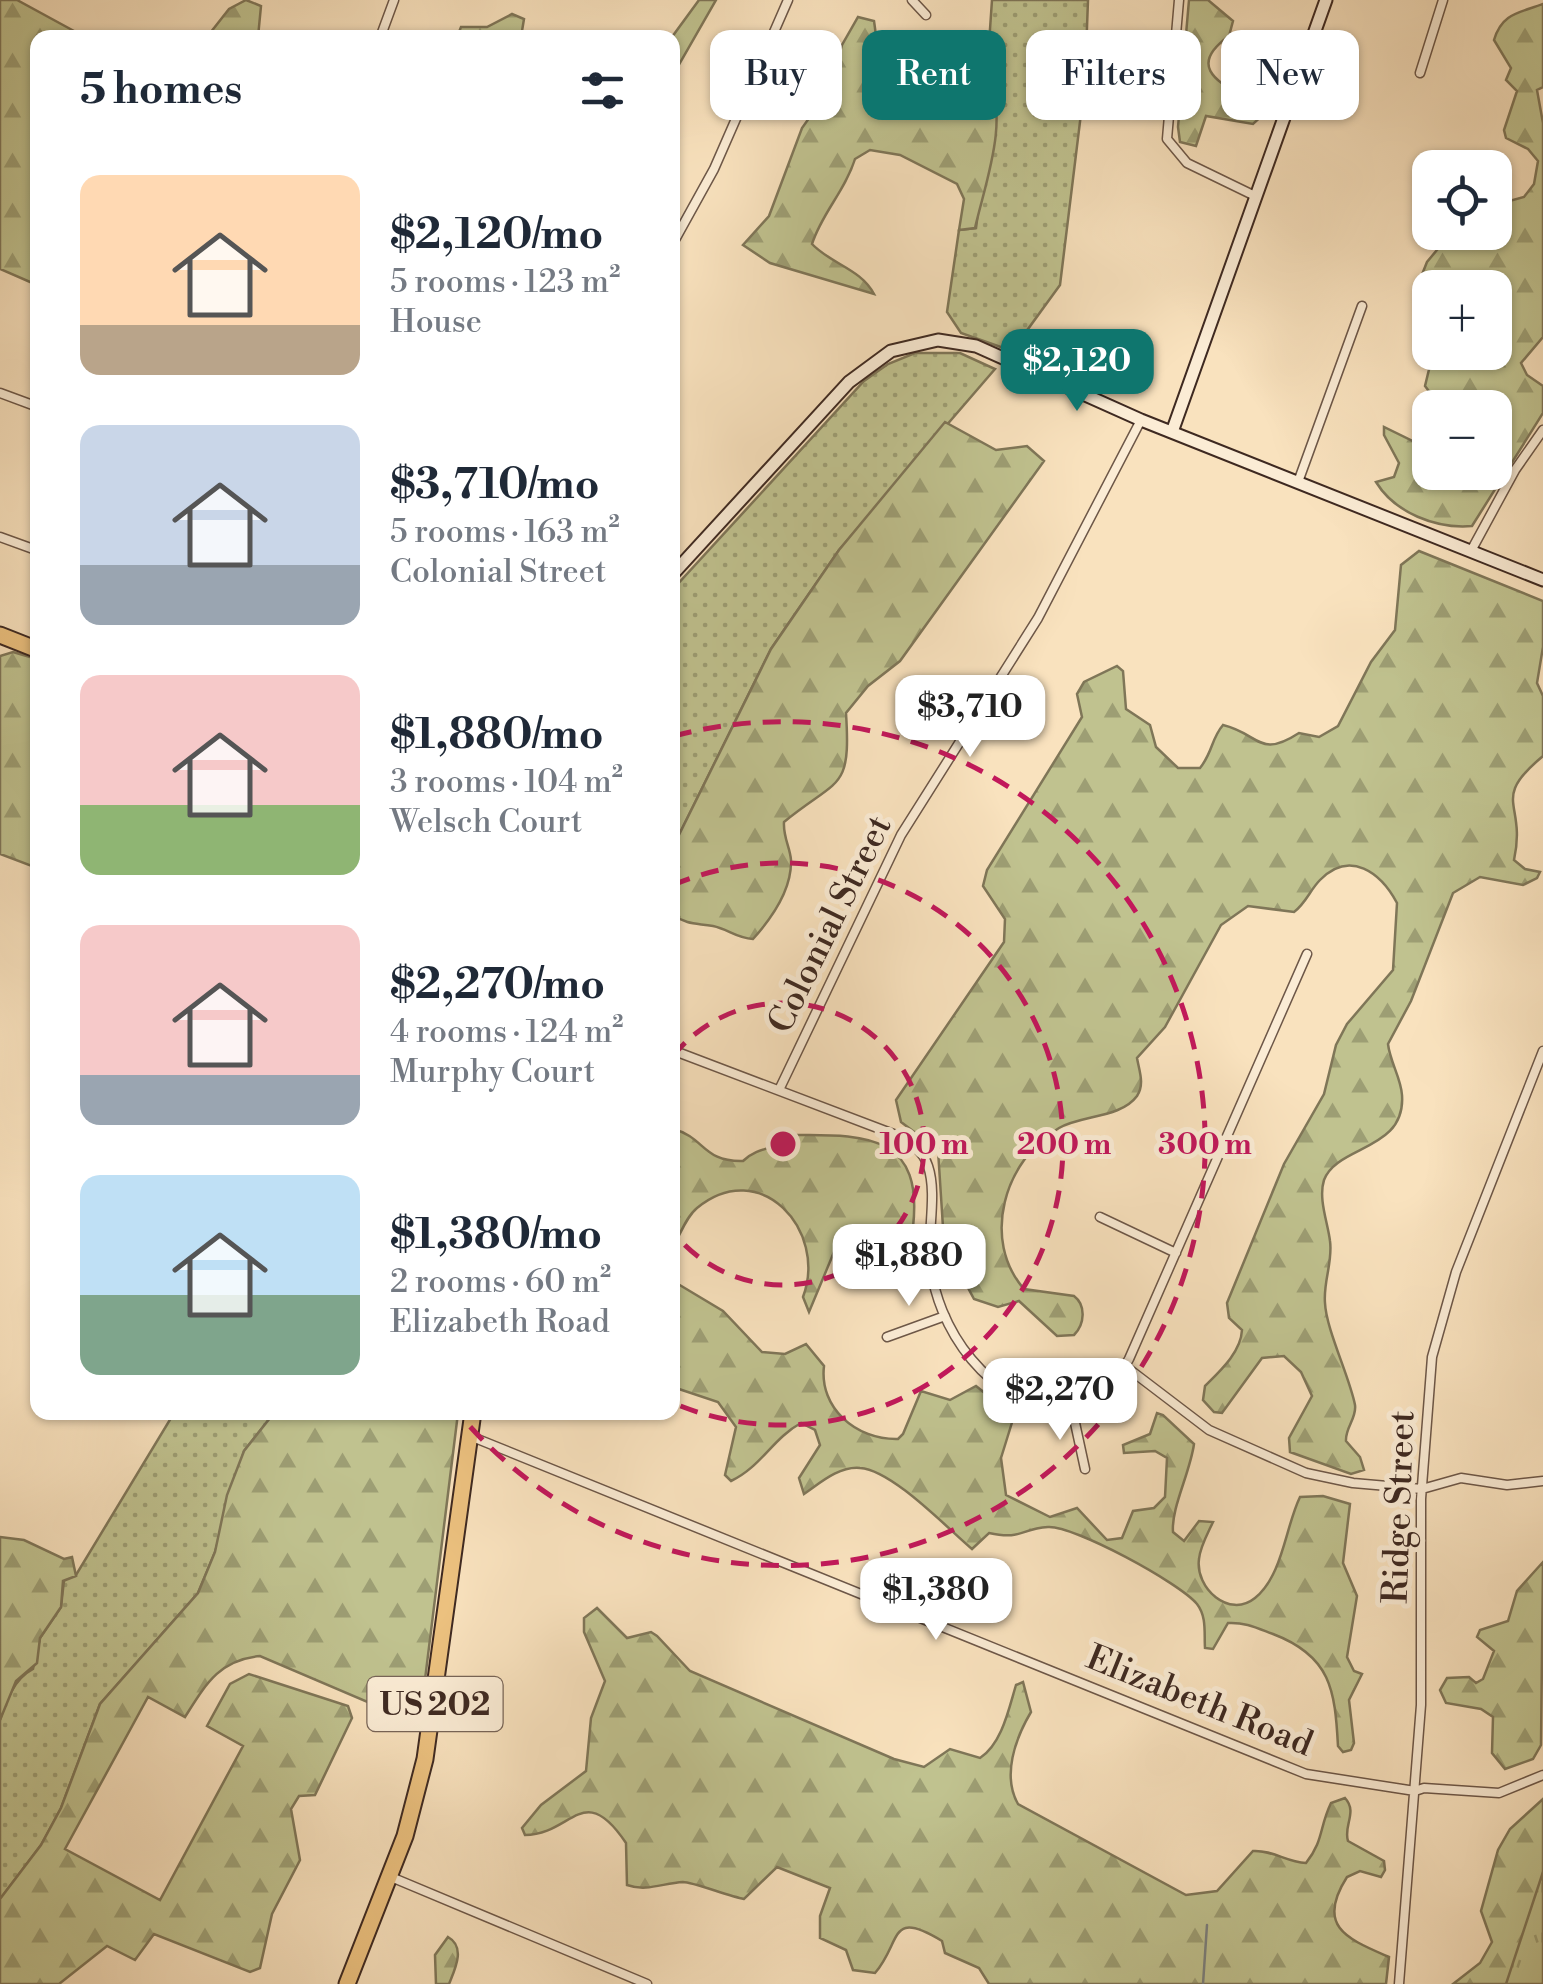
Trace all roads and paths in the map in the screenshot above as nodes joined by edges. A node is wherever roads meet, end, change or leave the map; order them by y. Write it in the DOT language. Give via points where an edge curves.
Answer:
graph roads {
  1 [pos="394,0"];
  2 [pos="788,0"];
  3 [pos="912,0"];
  4 [pos="1179,0"];
  5 [pos="1326,0"];
  6 [pos="1443,0"];
  7 [pos="926,16"];
  8 [pos="383,30"];
  9 [pos="1420,73"];
  10 [pos="1253,195"];
  11 [pos="680,231"];
  12 [pos="1362,306"];
  13 [pos="0,393"];
  14 [pos="30,405"];
  15 [pos="1141,420"];
  16 [pos="1543,430"];
  17 [pos="1172,432"];
  18 [pos="1298,482"];
  19 [pos="0,537"];
  20 [pos="30,548"];
  21 [pos="1470,552"];
  22 [pos="680,566"];
  23 [pos="1543,580"];
  24 [pos="0,636"];
  25 [pos="30,647"];
  26 [pos="1307,954"];
  27 [pos="1543,1051"];
  28 [pos="680,1053"];
  29 [pos="778,1090"];
  30 [pos="1100,1217"];
  31 [pos="1176,1253"];
  32 [pos="944,1316"];
  33 [pos="886,1337"];
  34 [pos="1125,1366"];
  35 [pos="1072,1409"];
  36 [pos="471,1420"];
  37 [pos="470,1436"];
  38 [pos="1084,1469"];
  39 [pos="1543,1481"];
  40 [pos="1422,1488"];
  41 [pos="1543,1775"];
  42 [pos="1415,1791"];
  43 [pos="390,1877"];
  44 [pos="348,1984"];
  45 [pos="647,1984"];
  46 [pos="1399,1984"];
  1 -- 8 [label="street"];
  2 -- 11 [label="street"];
  3 -- 7 [label="street"];
  4 -- 10 [label="street" via="1167,139 1186,163"];
  5 -- 10 [label="street"];
  6 -- 9 [label="street"];
  10 -- 17 [label="street"];
  12 -- 18 [label="street"];
  13 -- 14 [label="street"];
  15 -- 17 [label="street"];
  15 -- 22 [label="street" via="976,346 914,343 870,363 848,382"];
  15 -- 29 [label="street, Colonial Street" via="1038,618 908,822"];
  16 -- 21 [label="street"];
  17 -- 18 [label="street"];
  18 -- 21 [label="street"];
  19 -- 20 [label="street"];
  21 -- 23 [label="street"];
  24 -- 25 [label="highway"];
  26 -- 31 [label="street"];
  27 -- 40 [label="street, Ridge Street" via="1441,1317"];
  28 -- 29 [label="street"];
  29 -- 32 [label="street" via="896,1135 921,1152 930,1171 930,1260"];
  30 -- 31 [label="street"];
  31 -- 34 [label="street"];
  32 -- 33 [label="street"];
  32 -- 35 [label="street" via="964,1352 1010,1392"];
  34 -- 35 [label="street" via="1107,1391"];
  34 -- 40 [label="street" via="1210,1432 1264,1458 1354,1483"];
  35 -- 38 [label="street"];
  36 -- 37 [label="highway, US 202"];
  37 -- 42 [label="street, Elizabeth Road" via="1238,1750 1306,1774"];
  37 -- 43 [label="highway, US 202" via="431,1730"];
  39 -- 40 [label="street" via="1507,1485 1461,1478"];
  40 -- 42 [label="street, Ridge Street"];
  41 -- 42 [label="street, Elizabeth Road" via="1499,1793"];
  42 -- 46 [label="street, Ridge Street"];
  43 -- 44 [label="highway, US 202"];
  43 -- 45 [label="street"];
}
